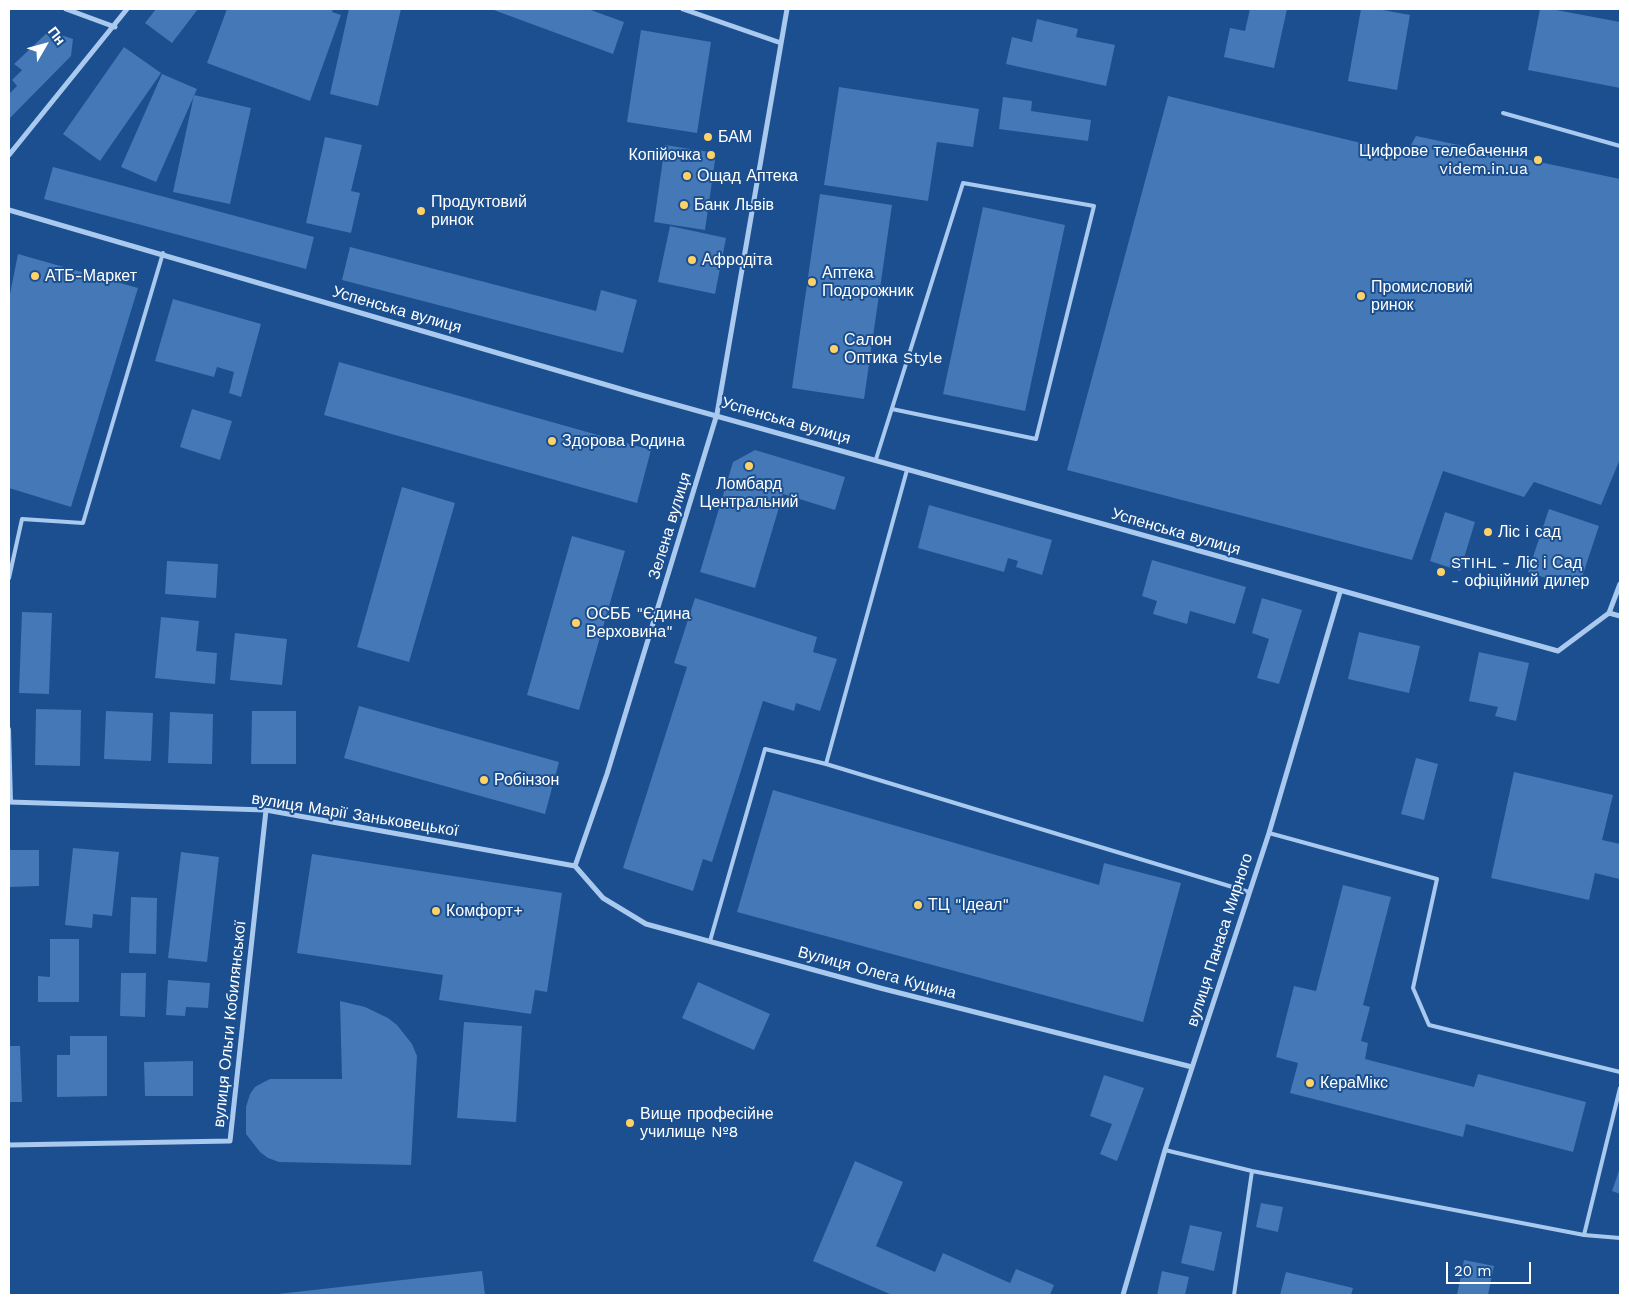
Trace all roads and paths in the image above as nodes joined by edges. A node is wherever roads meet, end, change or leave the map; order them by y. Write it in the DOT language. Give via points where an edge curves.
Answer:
graph roads {
  1 [pos="66,9"];
  2 [pos="127,9"];
  3 [pos="683,9"];
  4 [pos="787,9"];
  5 [pos="115,27"];
  6 [pos="781,43"];
  7 [pos="1504,113"];
  8 [pos="1620,146"];
  9 [pos="9,155"];
  10 [pos="9,210"];
  11 [pos="163,254"];
  12 [pos="892,409"];
  13 [pos="718,414"];
  14 [pos="876,459"];
  15 [pos="907,470"];
  16 [pos="9,578"];
  17 [pos="1620,584"];
  18 [pos="1340,592"];
  19 [pos="1609,613"];
  20 [pos="1620,616"];
  21 [pos="9,730"];
  22 [pos="826,764"];
  23 [pos="10,802"];
  24 [pos="266,810"];
  25 [pos="1268,833"];
  26 [pos="575,866"];
  27 [pos="1249,892"];
  28 [pos="710,941"];
  29 [pos="1192,1067"];
  30 [pos="1620,1072"];
  31 [pos="1620,1088"];
  32 [pos="9,1144"];
  33 [pos="1164,1150"];
  34 [pos="1252,1171"];
  35 [pos="1584,1236"];
  36 [pos="1620,1238"];
  37 [pos="1122,1295"];
  38 [pos="1234,1295"];
  1 -- 5 [label="street"];
  2 -- 5 [label="street"];
  3 -- 6 [label="street"];
  4 -- 6 [label="street, Зелена вулиця"];
  5 -- 9 [label="street"];
  6 -- 13 [label="street, Зелена вулиця"];
  7 -- 8 [label="lane"];
  10 -- 11 [label="street, Успенська вулиця"];
  11 -- 13 [label="street, Успенська вулиця" via="641,395"];
  11 -- 16 [label="lane" via="83,523 22,519"];
  12 -- 12 [label="lane" via="1036,439 1094,206 963,183"];
  12 -- 14 [label="lane"];
  13 -- 14 [label="street, Успенська вулиця"];
  13 -- 26 [label="street, Зелена вулиця" via="607,774"];
  14 -- 15 [label="street, Успенська вулиця"];
  15 -- 18 [label="street, Успенська вулиця"];
  15 -- 22 [label="lane"];
  17 -- 19 [label="street"];
  18 -- 19 [label="street, Успенська вулиця" via="1558,651"];
  18 -- 25 [label="street, вулиця Панаса Мирного"];
  19 -- 20 [label="street"];
  21 -- 23 [label="lane"];
  22 -- 27 [label="lane"];
  22 -- 28 [label="lane" via="765,748"];
  23 -- 24 [label="street, вулиця Марії Заньковецької"];
  24 -- 26 [label="street, вулиця Марії Заньковецької"];
  24 -- 32 [label="street, вулиця Ольги Кобилянської" via="230,1141"];
  25 -- 27 [label="street, вулиця Панаса Мирного"];
  25 -- 30 [label="lane" via="1436,879 1413,988 1429,1025"];
  26 -- 28 [label="street, Вулиця Олега Куцина" via="603,898 646,924"];
  27 -- 29 [label="street, вулиця Панаса Мирного"];
  28 -- 29 [label="street, Вулиця Олега Куцина"];
  29 -- 33 [label="street, вулиця Панаса Мирного"];
  31 -- 35 [label="lane"];
  33 -- 34 [label="lane"];
  33 -- 37 [label="street, вулиця Панаса Мирного"];
  34 -- 35 [label="lane"];
  34 -- 38 [label="lane"];
  35 -- 36 [label="lane"];
}
